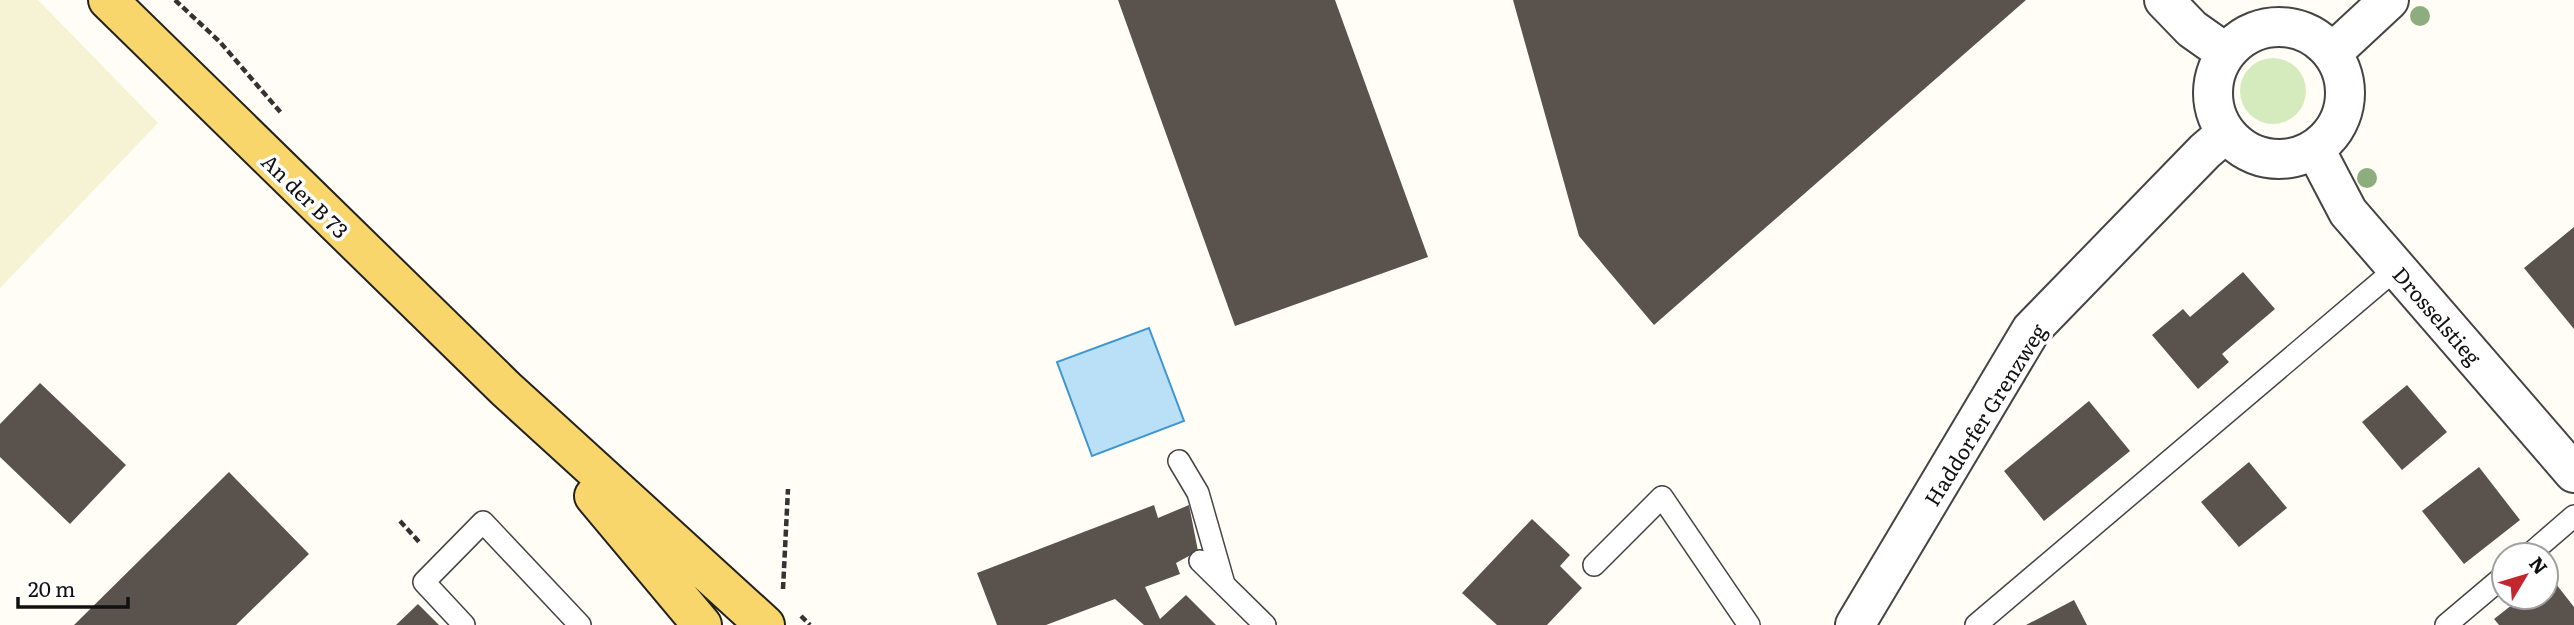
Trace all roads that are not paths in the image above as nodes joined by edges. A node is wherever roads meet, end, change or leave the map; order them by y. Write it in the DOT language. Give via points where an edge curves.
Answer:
graph roads {
  1 [pos="108,0"];
  2 [pos="2164,0"];
  3 [pos="2389,0"];
  4 [pos="2226,53"];
  5 [pos="2332,53"];
  6 [pos="2226,133"];
  7 [pos="2315,149"];
  8 [pos="2397,268"];
  9 [pos="506,389"];
  10 [pos="1179,461"];
  11 [pos="2574,473"];
  12 [pos="2574,516"];
  13 [pos="2545,541"];
  14 [pos="1200,561"];
  15 [pos="1594,565"];
  16 [pos="1224,584"];
  17 [pos="2490,588"];
  18 [pos="773,611"];
  19 [pos="1864,621"];
  20 [pos="464,625"];
  21 [pos="580,625"];
  22 [pos="702,625"];
  23 [pos="1265,625"];
  24 [pos="1749,625"];
  25 [pos="1976,625"];
  26 [pos="2446,625"];
  1 -- 9 [label="main road, An der B 73"];
  2 -- 4 [label="street" via="2192,29"];
  3 -- 5 [label="street"];
  4 -- 5 [label="street" via="2240,39 2279,26 2317,38"];
  4 -- 6 [label="street" via="2213,93"];
  5 -- 7 [label="street" via="2343,72 2346,94 2342,116 2331,135"];
  6 -- 7 [label="street" via="2258,156 2297,157"];
  6 -- 19 [label="street, Haddorfer Grenzweg" via="2031,330"];
  7 -- 8 [label="street, Drosselstieg" via="2348,212"];
  8 -- 11 [label="street, Drosselstieg"];
  8 -- 25 [label="lane"];
  9 -- 18 [label="main road, An der B 73"];
  9 -- 22 [label="main road, An der B 73"];
  10 -- 16 [label="lane" via="1198,493"];
  12 -- 13 [label="lane"];
  14 -- 16 [label="lane"];
  15 -- 24 [label="lane" via="1661,497"];
  16 -- 23 [label="lane"];
  17 -- 26 [label="lane"];
  20 -- 21 [label="lane" via="424,582 483,522"];
}
